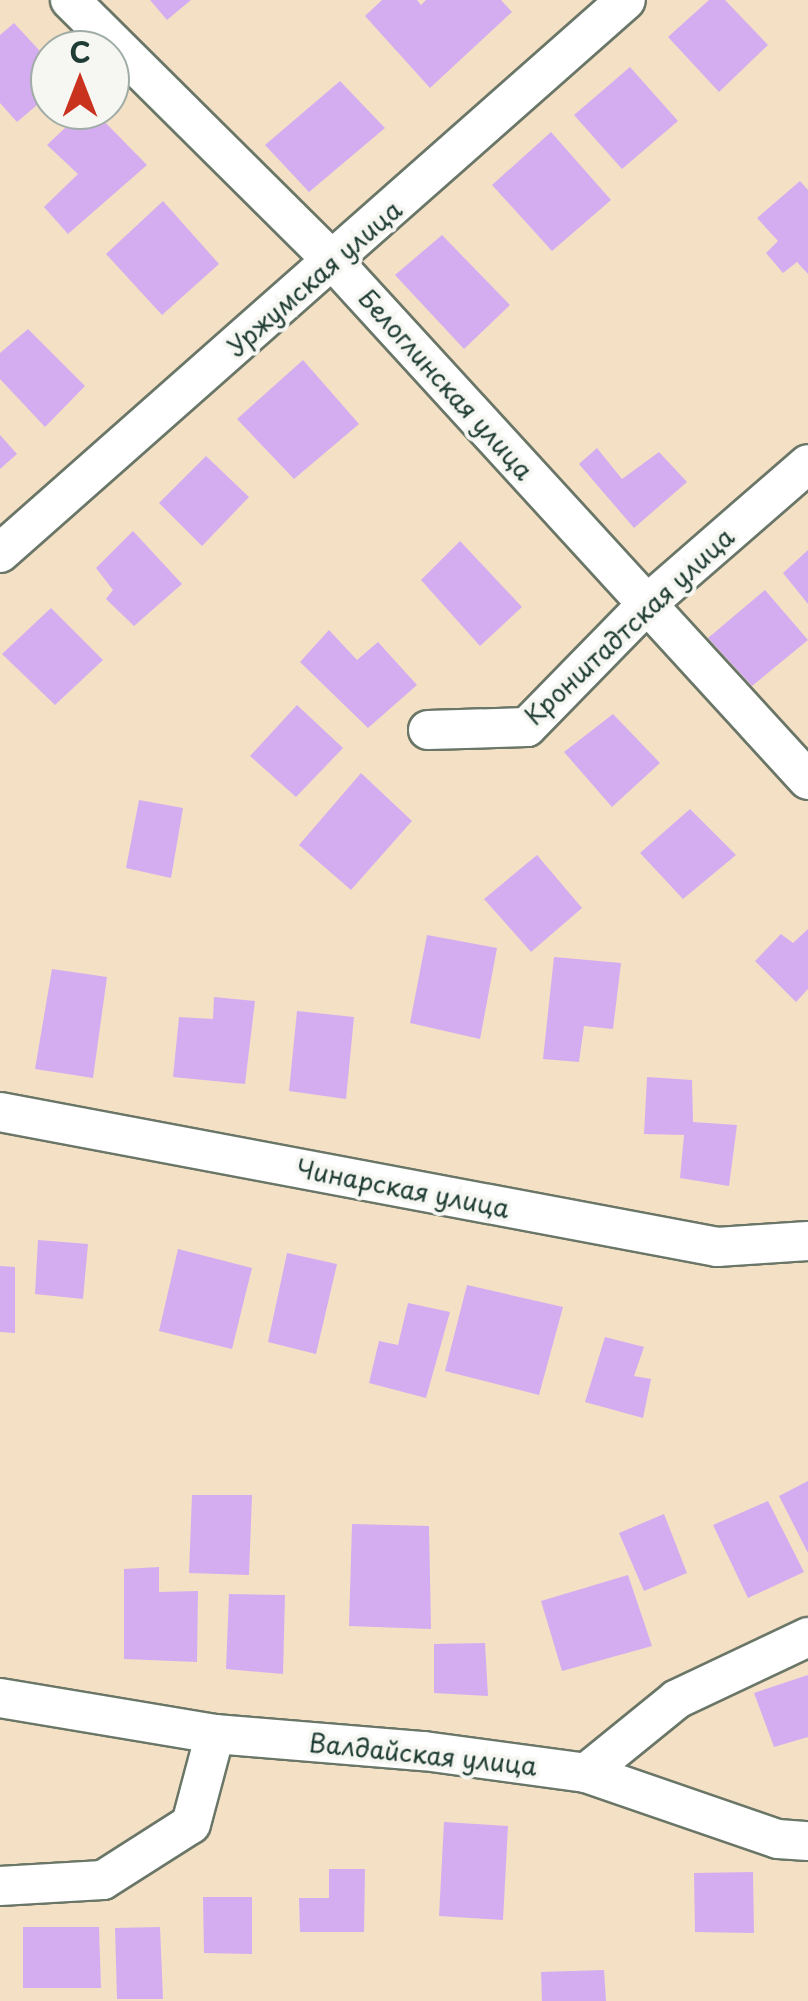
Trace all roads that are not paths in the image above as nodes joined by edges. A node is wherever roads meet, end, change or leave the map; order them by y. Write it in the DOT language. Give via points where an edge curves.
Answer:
graph roads {
  1 [pos="70,0"];
  2 [pos="626,0"];
  3 [pos="334,262"];
  4 [pos="808,464"];
  5 [pos="0,553"];
  6 [pos="647,604"];
  7 [pos="428,730"];
  8 [pos="808,780"];
  9 [pos="0,1112"];
  10 [pos="808,1240"];
  11 [pos="808,1638"];
  12 [pos="0,1698"];
  13 [pos="215,1734"];
  14 [pos="586,1773"];
  15 [pos="808,1841"];
  16 [pos="0,1886"];
  1 -- 3 [label="street, Белоглинская улица"];
  2 -- 3 [label="street, Уржумская улица"];
  3 -- 5 [label="street, Уржумская улица"];
  3 -- 6 [label="street, Белоглинская улица"];
  4 -- 6 [label="street, Кронштадтская улица"];
  6 -- 7 [label="street, Кронштадтская улица" via="526,727"];
  6 -- 8 [label="street, Белоглинская улица"];
  9 -- 10 [label="street, Чинарская улица" via="717,1247"];
  11 -- 14 [label="street" via="676,1699"];
  12 -- 13 [label="street, Валдайская улица"];
  13 -- 14 [label="street, Валдайская улица"];
  13 -- 16 [label="street" via="191,1824 102,1880"];
  14 -- 15 [label="street, Валдайская улица" via="778,1839"];
}
